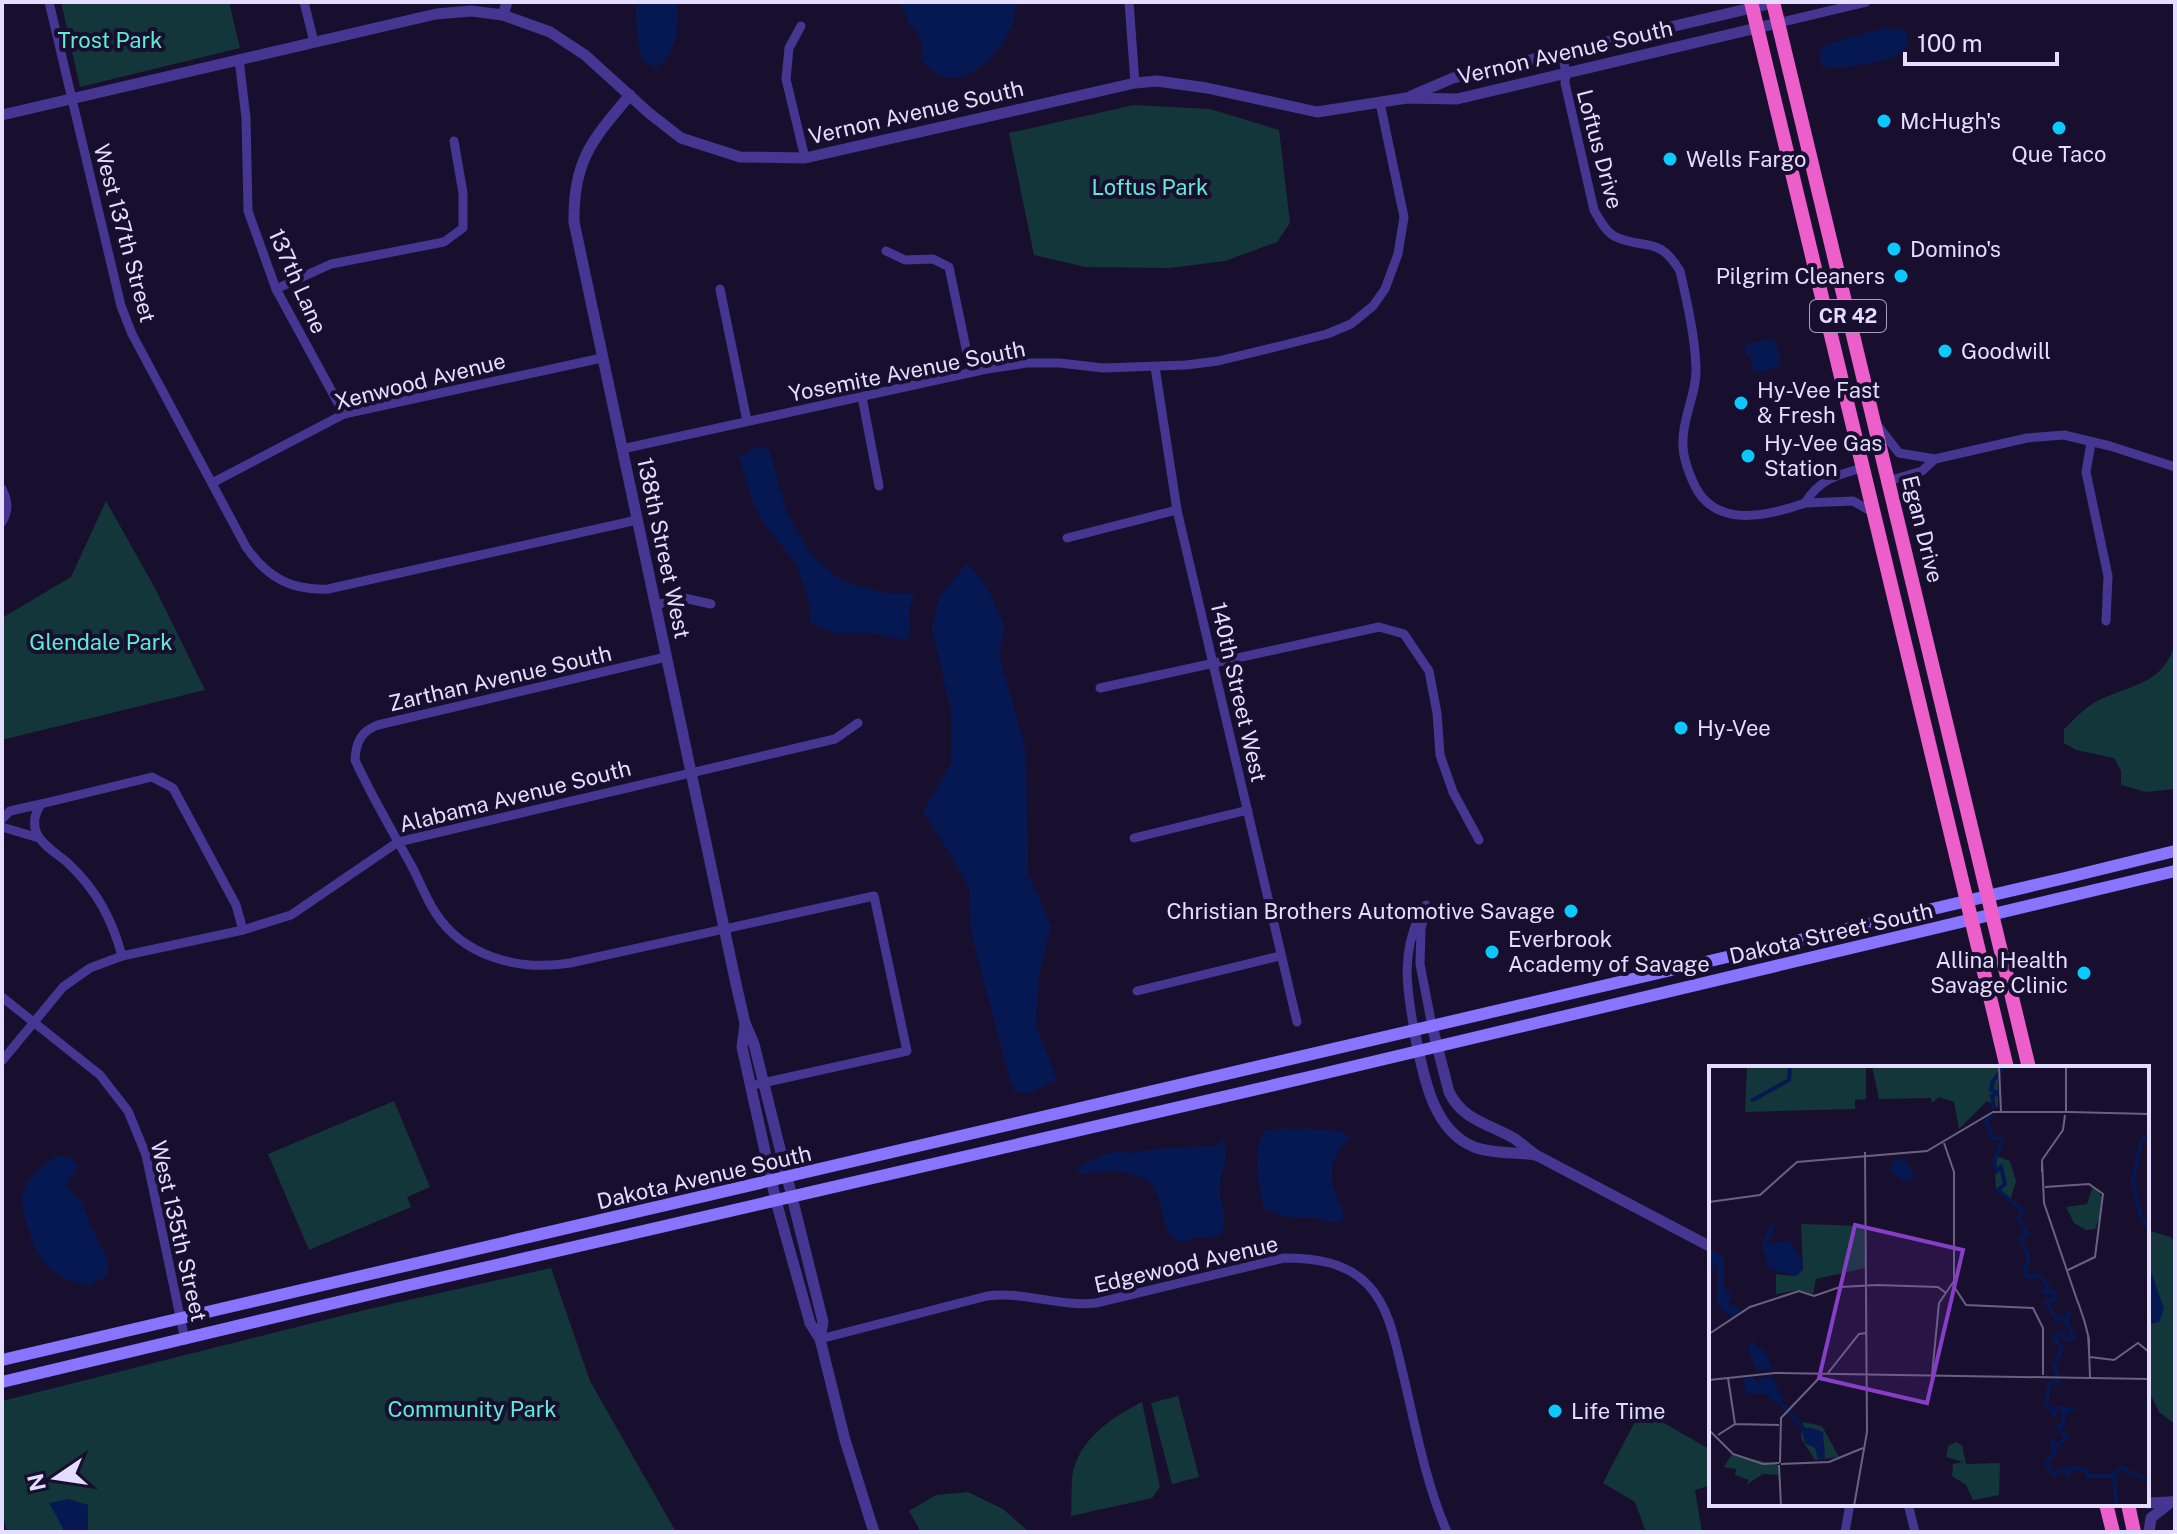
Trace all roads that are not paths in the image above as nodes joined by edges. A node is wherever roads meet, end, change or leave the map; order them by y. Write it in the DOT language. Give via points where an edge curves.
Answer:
graph roads {
  1 [pos="49,2"];
  2 [pos="304,2"];
  3 [pos="507,2"];
  4 [pos="1129,2"];
  5 [pos="1775,2"];
  6 [pos="1866,2"];
  7 [pos="1752,5"];
  8 [pos="503,15"];
  9 [pos="1778,23"];
  10 [pos="801,26"];
  11 [pos="1757,28"];
  12 [pos="314,42"];
  13 [pos="1561,51"];
  14 [pos="239,59"];
  15 [pos="1566,72"];
  16 [pos="1135,83"];
  17 [pos="630,95"];
  18 [pos="1407,98"];
  19 [pos="72,99"];
  20 [pos="1380,103"];
  21 [pos="2,115"];
  22 [pos="454,141"];
  23 [pos="805,158"];
  24 [pos="886,251"];
  25 [pos="276,289"];
  26 [pos="720,289"];
  27 [pos="602,358"];
  28 [pos="1155,367"];
  29 [pos="971,372"];
  30 [pos="862,397"];
  31 [pos="344,414"];
  32 [pos="1873,420"];
  33 [pos="747,421"];
  34 [pos="2091,443"];
  35 [pos="622,449"];
  36 [pos="1935,459"];
  37 [pos="1883,463"];
  38 [pos="2175,467"];
  39 [pos="1863,468"];
  40 [pos="1888,481"];
  41 [pos="212,483"];
  42 [pos="879,486"];
  43 [pos="1868,486"];
  44 [pos="2,489"];
  45 [pos="1805,503"];
  46 [pos="1177,510"];
  47 [pos="1874,513"];
  48 [pos="637,520"];
  49 [pos="2,522"];
  50 [pos="1067,538"];
  51 [pos="711,604"];
  52 [pos="655,605"];
  53 [pos="2106,621"];
  54 [pos="666,657"];
  55 [pos="1214,664"];
  56 [pos="1100,688"];
  57 [pos="858,723"];
  58 [pos="692,772"];
  59 [pos="41,804"];
  60 [pos="1248,810"];
  61 [pos="2,819"];
  62 [pos="2,827"];
  63 [pos="39,838"];
  64 [pos="1134,838"];
  65 [pos="1479,840"];
  66 [pos="398,842"];
  67 [pos="2175,851"];
  68 [pos="2175,871"];
  69 [pos="1988,895"];
  70 [pos="1967,900"];
  71 [pos="1994,915"];
  72 [pos="1972,920"];
  73 [pos="243,930"];
  74 [pos="725,930"];
  75 [pos="122,956"];
  76 [pos="1280,956"];
  77 [pos="1137,991"];
  78 [pos="2,997"];
  79 [pos="34,1022"];
  80 [pos="1297,1022"];
  81 [pos="745,1023"];
  82 [pos="1432,1026"];
  83 [pos="1414,1030"];
  84 [pos="1437,1047"];
  85 [pos="1418,1051"];
  86 [pos="2,1061"];
  87 [pos="2007,1066"];
  88 [pos="2029,1066"];
  89 [pos="1309,1077"];
  90 [pos="764,1083"];
  91 [pos="751,1086"];
  92 [pos="1536,1155"];
  93 [pos="789,1177"];
  94 [pos="772,1181"];
  95 [pos="793,1197"];
  96 [pos="776,1201"];
  97 [pos="1709,1246"];
  98 [pos="179,1319"];
  99 [pos="820,1339"];
  100 [pos="185,1340"];
  101 [pos="2,1360"];
  102 [pos="2,1382"];
  103 [pos="2173,1502"];
  104 [pos="2149,1503"];
  105 [pos="1850,1506"];
  106 [pos="1908,1506"];
  107 [pos="2106,1506"];
  108 [pos="2128,1506"];
  109 [pos="874,1532"];
  110 [pos="1447,1532"];
  111 [pos="1845,1532"];
  112 [pos="1915,1532"];
  113 [pos="2113,1532"];
  114 [pos="2134,1532"];
  115 [pos="2149,1532"];
  1 -- 19 [label="street, West 137th Street"];
  2 -- 12 [label="street"];
  3 -- 8 [label="street"];
  4 -- 16 [label="street"];
  5 -- 7 [label="street, Vernon Avenue South"];
  5 -- 9 [label="highway, Egan Drive / CR 42"];
  6 -- 9 [label="street"];
  7 -- 11 [label="highway, Egan Drive / CR 42"];
  7 -- 13 [label="street, Vernon Avenue South"];
  8 -- 12 [label="street, Vernon Avenue South" via="436,14"];
  8 -- 17 [label="street, Vernon Avenue South" via="550,32"];
  9 -- 11 [label="street, Vernon Avenue South"];
  9 -- 32 [label="highway, Egan Drive / CR 42"];
  10 -- 23 [label="street" via="789,48 786,79"];
  11 -- 15 [label="street, Vernon Avenue South"];
  11 -- 39 [label="highway, Egan Drive / CR 42"];
  12 -- 14 [label="street, Vernon Avenue South"];
  13 -- 15 [label="street, Loftus Drive"];
  13 -- 18 [label="street, Vernon Avenue South" via="1453,78"];
  14 -- 19 [label="street, Vernon Avenue South"];
  14 -- 25 [label="street, 137th Lane" via="248,211"];
  15 -- 18 [label="street, Vernon Avenue South" via="1457,99"];
  15 -- 45 [label="street, Loftus Drive" via="1594,210 1612,236 1660,248 1680,271 1694,350 1694,387 1682,443 1703,499 1721,512 1741,516 1772,515"];
  16 -- 20 [label="street, Vernon Avenue South" via="1192,85 1317,112"];
  16 -- 23 [label="street, Vernon Avenue South"];
  17 -- 23 [label="street, Vernon Avenue South" via="681,138 740,157"];
  17 -- 27 [label="street, 138th Street West" via="588,148 575,192 574,222"];
  18 -- 20 [label="street, Vernon Avenue South"];
  19 -- 21 [label="street, Vernon Avenue South"];
  19 -- 41 [label="street, West 137th Street" via="121,306"];
  20 -- 28 [label="street, Yosemite Avenue South" via="1404,217 1398,254 1373,306 1351,324 1315,337 1218,361"];
  22 -- 25 [label="street" via="463,228 444,242 331,264"];
  24 -- 29 [label="street" via="905,260 933,259 949,267"];
  25 -- 31 [label="street, 137th Lane"];
  26 -- 33 [label="street"];
  27 -- 31 [label="street, Xenwood Avenue"];
  27 -- 35 [label="street, 138th Street West"];
  28 -- 29 [label="street, Yosemite Avenue South" via="1027,363"];
  28 -- 46 [label="street, 140th Street West"];
  29 -- 30 [label="street, Yosemite Avenue South"];
  30 -- 33 [label="street, Yosemite Avenue South"];
  30 -- 42 [label="street"];
  31 -- 41 [label="street, Xenwood Avenue"];
  32 -- 36 [label="street" via="1899,453"];
  32 -- 37 [label="highway, Egan Drive / CR 42"];
  33 -- 35 [label="street, Yosemite Avenue South"];
  34 -- 36 [label="street" via="2064,435 2027,438"];
  34 -- 38 [label="street"];
  34 -- 53 [label="street" via="2086,472 2108,576"];
  35 -- 48 [label="street, 138th Street West"];
  36 -- 40 [label="street" via="1922,471"];
  37 -- 39 [label="highway"];
  37 -- 40 [label="highway, Egan Drive / CR 42"];
  39 -- 43 [label="highway, Egan Drive / CR 42"];
  39 -- 45 [label="street" via="1828,479"];
  40 -- 43 [label="highway"];
  40 -- 69 [label="highway, Egan Drive / CR 42"];
  41 -- 48 [label="street, West 137th Street" via="264,570 298,588 328,589"];
  43 -- 47 [label="highway, Egan Drive / CR 42"];
  44 -- 49 [label="street" via="7,501"];
  45 -- 47 [label="street" via="1853,501"];
  46 -- 50 [label="street"];
  46 -- 55 [label="street, 140th Street West"];
  47 -- 70 [label="highway, Egan Drive / CR 42"];
  48 -- 52 [label="street, 138th Street West"];
  51 -- 52 [label="street" via="684,598"];
  52 -- 54 [label="street, 138th Street West"];
  54 -- 58 [label="street, 138th Street West"];
  54 -- 66 [label="street, Zarthan Avenue South" via="378,725 362,734 355,760"];
  55 -- 56 [label="street"];
  55 -- 60 [label="street, 140th Street West"];
  55 -- 65 [label="street" via="1379,627 1404,634 1429,671 1440,755"];
  57 -- 58 [label="street, Alabama Avenue South" via="835,739"];
  58 -- 66 [label="street, Alabama Avenue South"];
  58 -- 74 [label="street, 138th Street West"];
  59 -- 61 [label="street" via="10,811"];
  59 -- 63 [label="street" via="34,821"];
  59 -- 73 [label="street" via="152,777 173,788 236,905"];
  60 -- 64 [label="street"];
  60 -- 76 [label="street, 140th Street West"];
  62 -- 63 [label="street"];
  63 -- 75 [label="street" via="96,895 113,924"];
  66 -- 73 [label="street, Alabama Avenue South" via="304,908"];
  66 -- 74 [label="street" via="435,913 462,942 516,965 570,963"];
  67 -- 69 [label="main road, Dakota Street South"];
  68 -- 71 [label="main road, Dakota Street South"];
  69 -- 70 [label="main road, Dakota Street South"];
  69 -- 71 [label="highway, Egan Drive / CR 42"];
  70 -- 72 [label="highway, Egan Drive / CR 42"];
  70 -- 82 [label="main road, Dakota Street South"];
  71 -- 72 [label="main road, Dakota Street South"];
  71 -- 88 [label="highway, Egan Drive / CR 42"];
  72 -- 84 [label="main road, Dakota Street South"];
  72 -- 87 [label="highway, Egan Drive / CR 42"];
  73 -- 75 [label="street, Alabama Avenue South"];
  74 -- 81 [label="street, 138th Street West"];
  74 -- 90 [label="street" via="874,896 907,1051"];
  75 -- 79 [label="street, Alabama Avenue South" via="75,977"];
  76 -- 77 [label="street"];
  76 -- 80 [label="street, 140th Street West"];
  78 -- 79 [label="street, West 135th Street"];
  79 -- 86 [label="street, Alabama Avenue South"];
  79 -- 98 [label="street, West 135th Street" via="100,1075 135,1124"];
  81 -- 90 [label="street"];
  81 -- 91 [label="street" via="742,1047"];
  82 -- 83 [label="main road, Dakota Street South"];
  82 -- 83 [label="street" via="1420,964 1423,909 1406,955"];
  82 -- 84 [label="street"];
  83 -- 85 [label="street"];
  83 -- 93 [label="main road, Dakota Avenue South"];
  84 -- 85 [label="main road, Dakota Street South"];
  84 -- 92 [label="street" via="1453,1101 1470,1118 1514,1138"];
  85 -- 89 [label="main road, Dakota Street South"];
  85 -- 92 [label="street" via="1435,1107 1461,1140 1493,1152"];
  89 -- 95 [label="main road, Dakota Avenue South"];
  90 -- 91 [label="street"];
  90 -- 93 [label="street"];
  91 -- 94 [label="street"];
  92 -- 97 [label="street"];
  93 -- 94 [label="main road, Dakota Avenue South"];
  93 -- 95 [label="street"];
  94 -- 96 [label="street"];
  94 -- 98 [label="main road, Dakota Avenue South"];
  95 -- 96 [label="main road, Dakota Avenue South"];
  95 -- 99 [label="street" via="823,1322"];
  96 -- 99 [label="street" via="810,1323"];
  96 -- 100 [label="main road, Dakota Avenue South"];
  98 -- 100 [label="street, West 135th Street"];
  98 -- 101 [label="main road, Dakota Avenue South"];
  99 -- 109 [label="street"];
  99 -- 110 [label="street, Edgewood Avenue" via="987,1296 1096,1303 1284,1258 1316,1258 1368,1284 1381,1302 1434,1502"];
  100 -- 102 [label="main road, Dakota Avenue South"];
  103 -- 104 [label="street"];
  103 -- 115 [label="street" via="2151,1518"];
  105 -- 111 [label="street"];
  106 -- 112 [label="street"];
  107 -- 113 [label="highway"];
  108 -- 114 [label="highway"];
}
